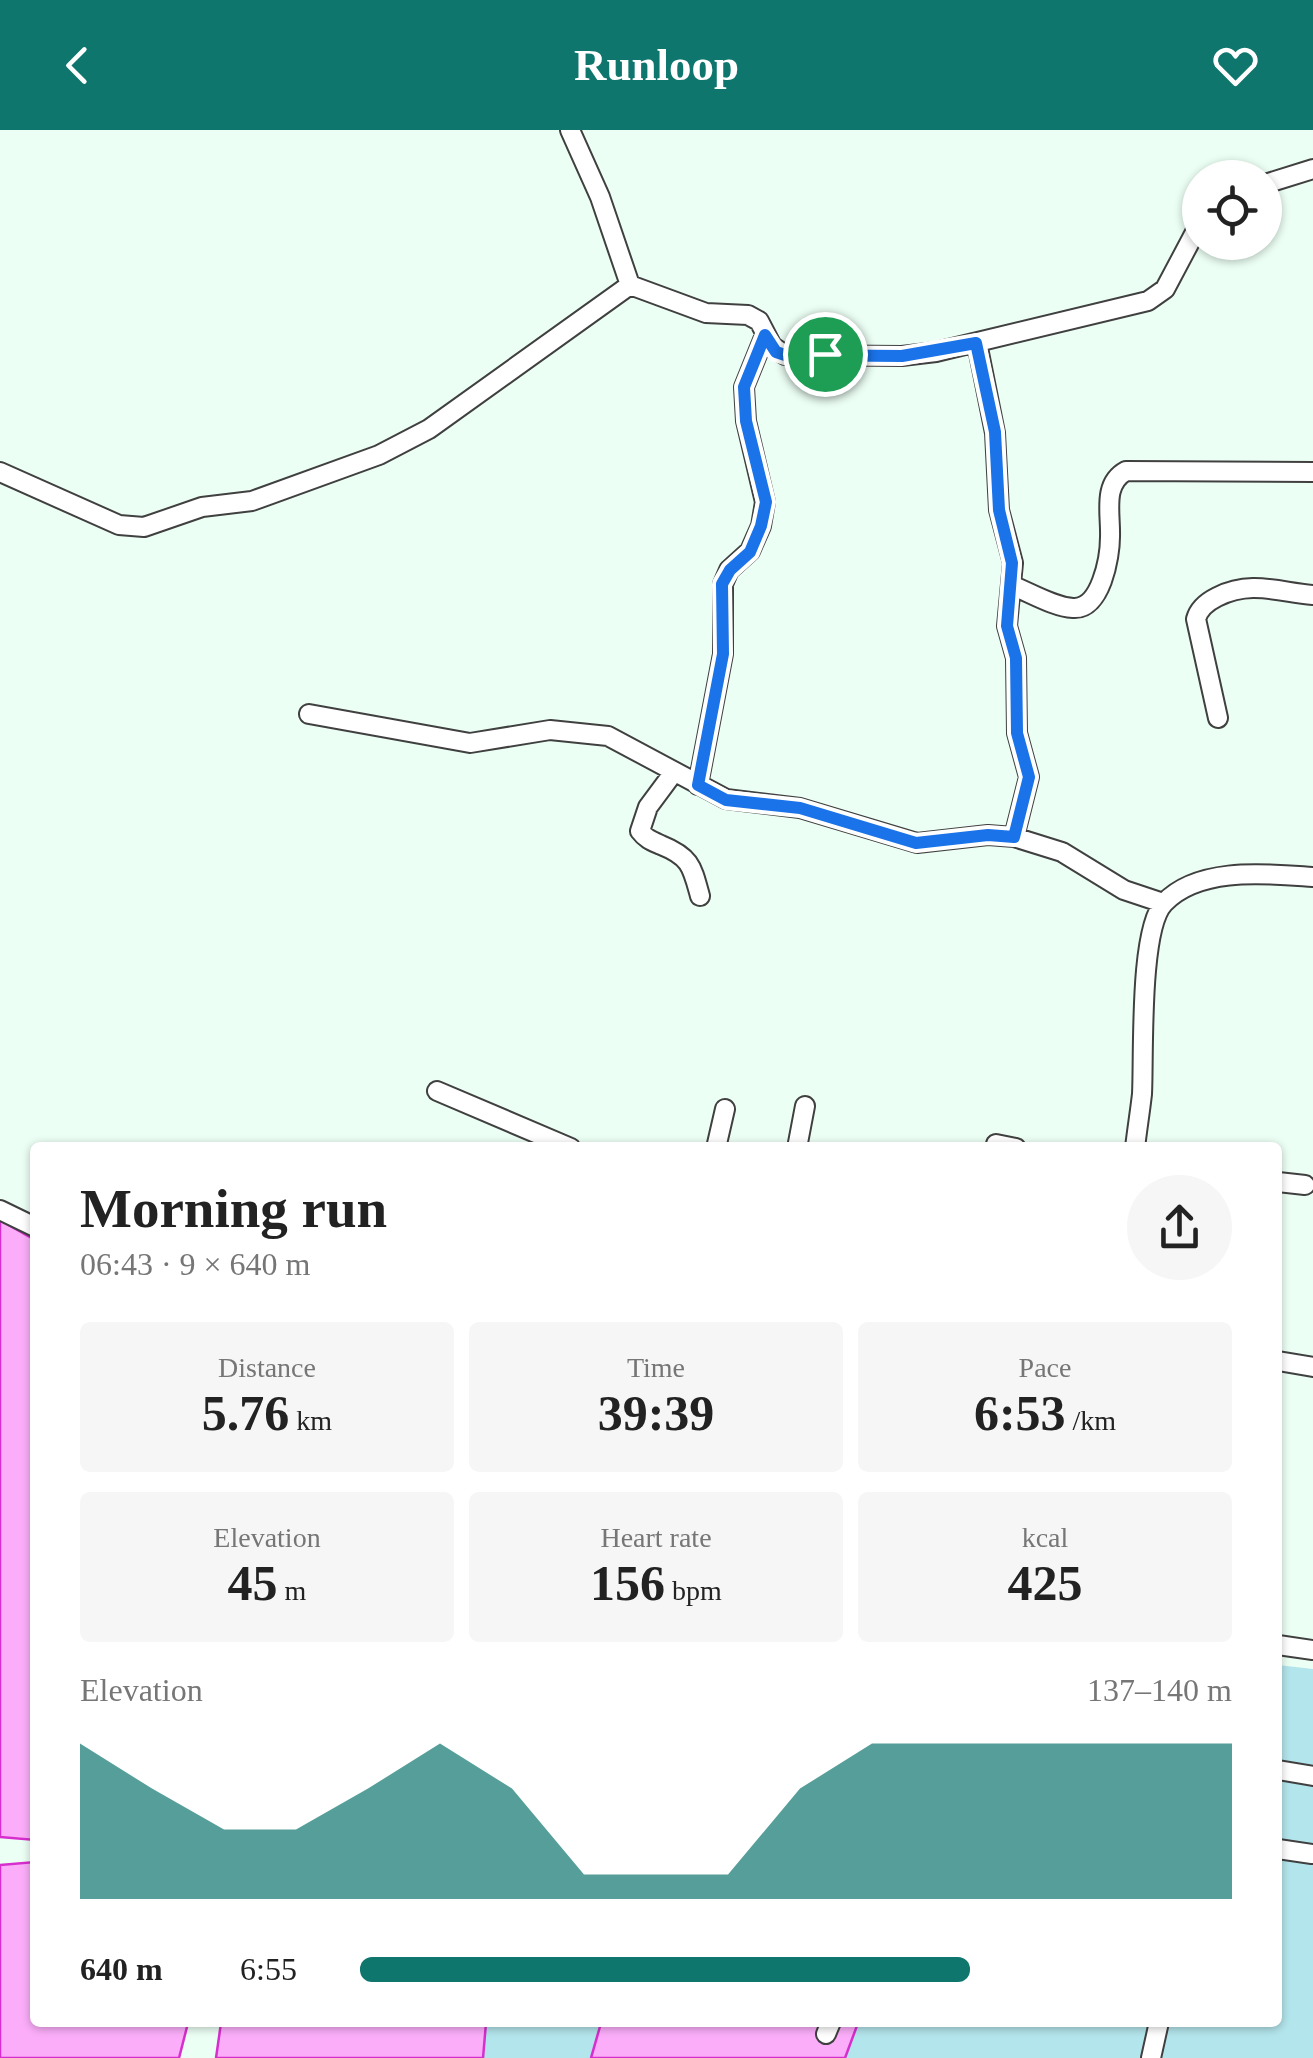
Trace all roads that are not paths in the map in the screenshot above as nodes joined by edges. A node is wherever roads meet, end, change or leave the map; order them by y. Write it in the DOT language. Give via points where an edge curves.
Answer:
graph roads {
  1 [pos="570,130"];
  2 [pos="1313,169"];
  3 [pos="1282,179"];
  4 [pos="1182,258"];
  5 [pos="630,285"];
  6 [pos="765,335"];
  7 [pos="976,343"];
  8 [pos="0,472"];
  9 [pos="1313,472"];
  10 [pos="1013,586"];
  11 [pos="1313,594"];
  12 [pos="309,714"];
  13 [pos="1218,718"];
  14 [pos="674,772"];
  15 [pos="698,785"];
  16 [pos="1014,837"];
  17 [pos="1313,877"];
  18 [pos="700,896"];
  19 [pos="1163,903"];
  20 [pos="437,1091"];
  21 [pos="805,1106"];
  22 [pos="725,1109"];
  23 [pos="557,1142"];
  24 [pos="717,1142"];
  25 [pos="798,1142"];
  26 [pos="1135,1142"];
  27 [pos="1282,1182"];
  28 [pos="1306,1185"];
  29 [pos="0,1210"];
  30 [pos="30,1225"];
  31 [pos="1282,1362"];
  32 [pos="1313,1367"];
  33 [pos="1282,1646"];
  34 [pos="1313,1650"];
  35 [pos="1282,1771"];
  36 [pos="1313,1776"];
  37 [pos="1282,1850"];
  38 [pos="1312,1854"];
  39 [pos="1159,2027"];
  40 [pos="1151,2058"];
  1 -- 5 [label="street"];
  2 -- 3 [label="street"];
  4 -- 7 [label="street" via="1165,290 1148,301"];
  5 -- 6 [label="street" via="706,314 748,315"];
  5 -- 8 [label="street" via="429,428 380,455 252,501 135,528"];
  6 -- 7 [label="street" via="785,355 902,356"];
  6 -- 15 [label="street" via="744,387 766,502 750,552 722,584 723,654"];
  7 -- 10 [label="street" via="995,432 999,510"];
  9 -- 10 [label="street" via="1126,471 1112,487 1106,568 1086,606 1070,608"];
  10 -- 16 [label="street" via="1007,626 1016,658 1017,733 1029,777"];
  11 -- 13 [label="street" via="1244,586 1199,610"];
  12 -- 14 [label="street" via="470,742 550,730 594,734"];
  14 -- 15 [label="street"];
  14 -- 18 [label="street" via="640,831 684,856"];
  15 -- 16 [label="street" via="726,800 800,808 916,843"];
  16 -- 19 [label="street" via="1062,852 1124,890"];
  17 -- 19 [label="street" via="1226,875"];
  19 -- 26 [label="street" via="1144,977"];
  20 -- 23 [label="street"];
  21 -- 25 [label="street"];
  22 -- 24 [label="street"];
  27 -- 28 [label="street"];
  29 -- 30 [label="street"];
  31 -- 32 [label="street"];
  33 -- 34 [label="street"];
  35 -- 36 [label="street"];
  37 -- 38 [label="street"];
  39 -- 40 [label="street"];
}
